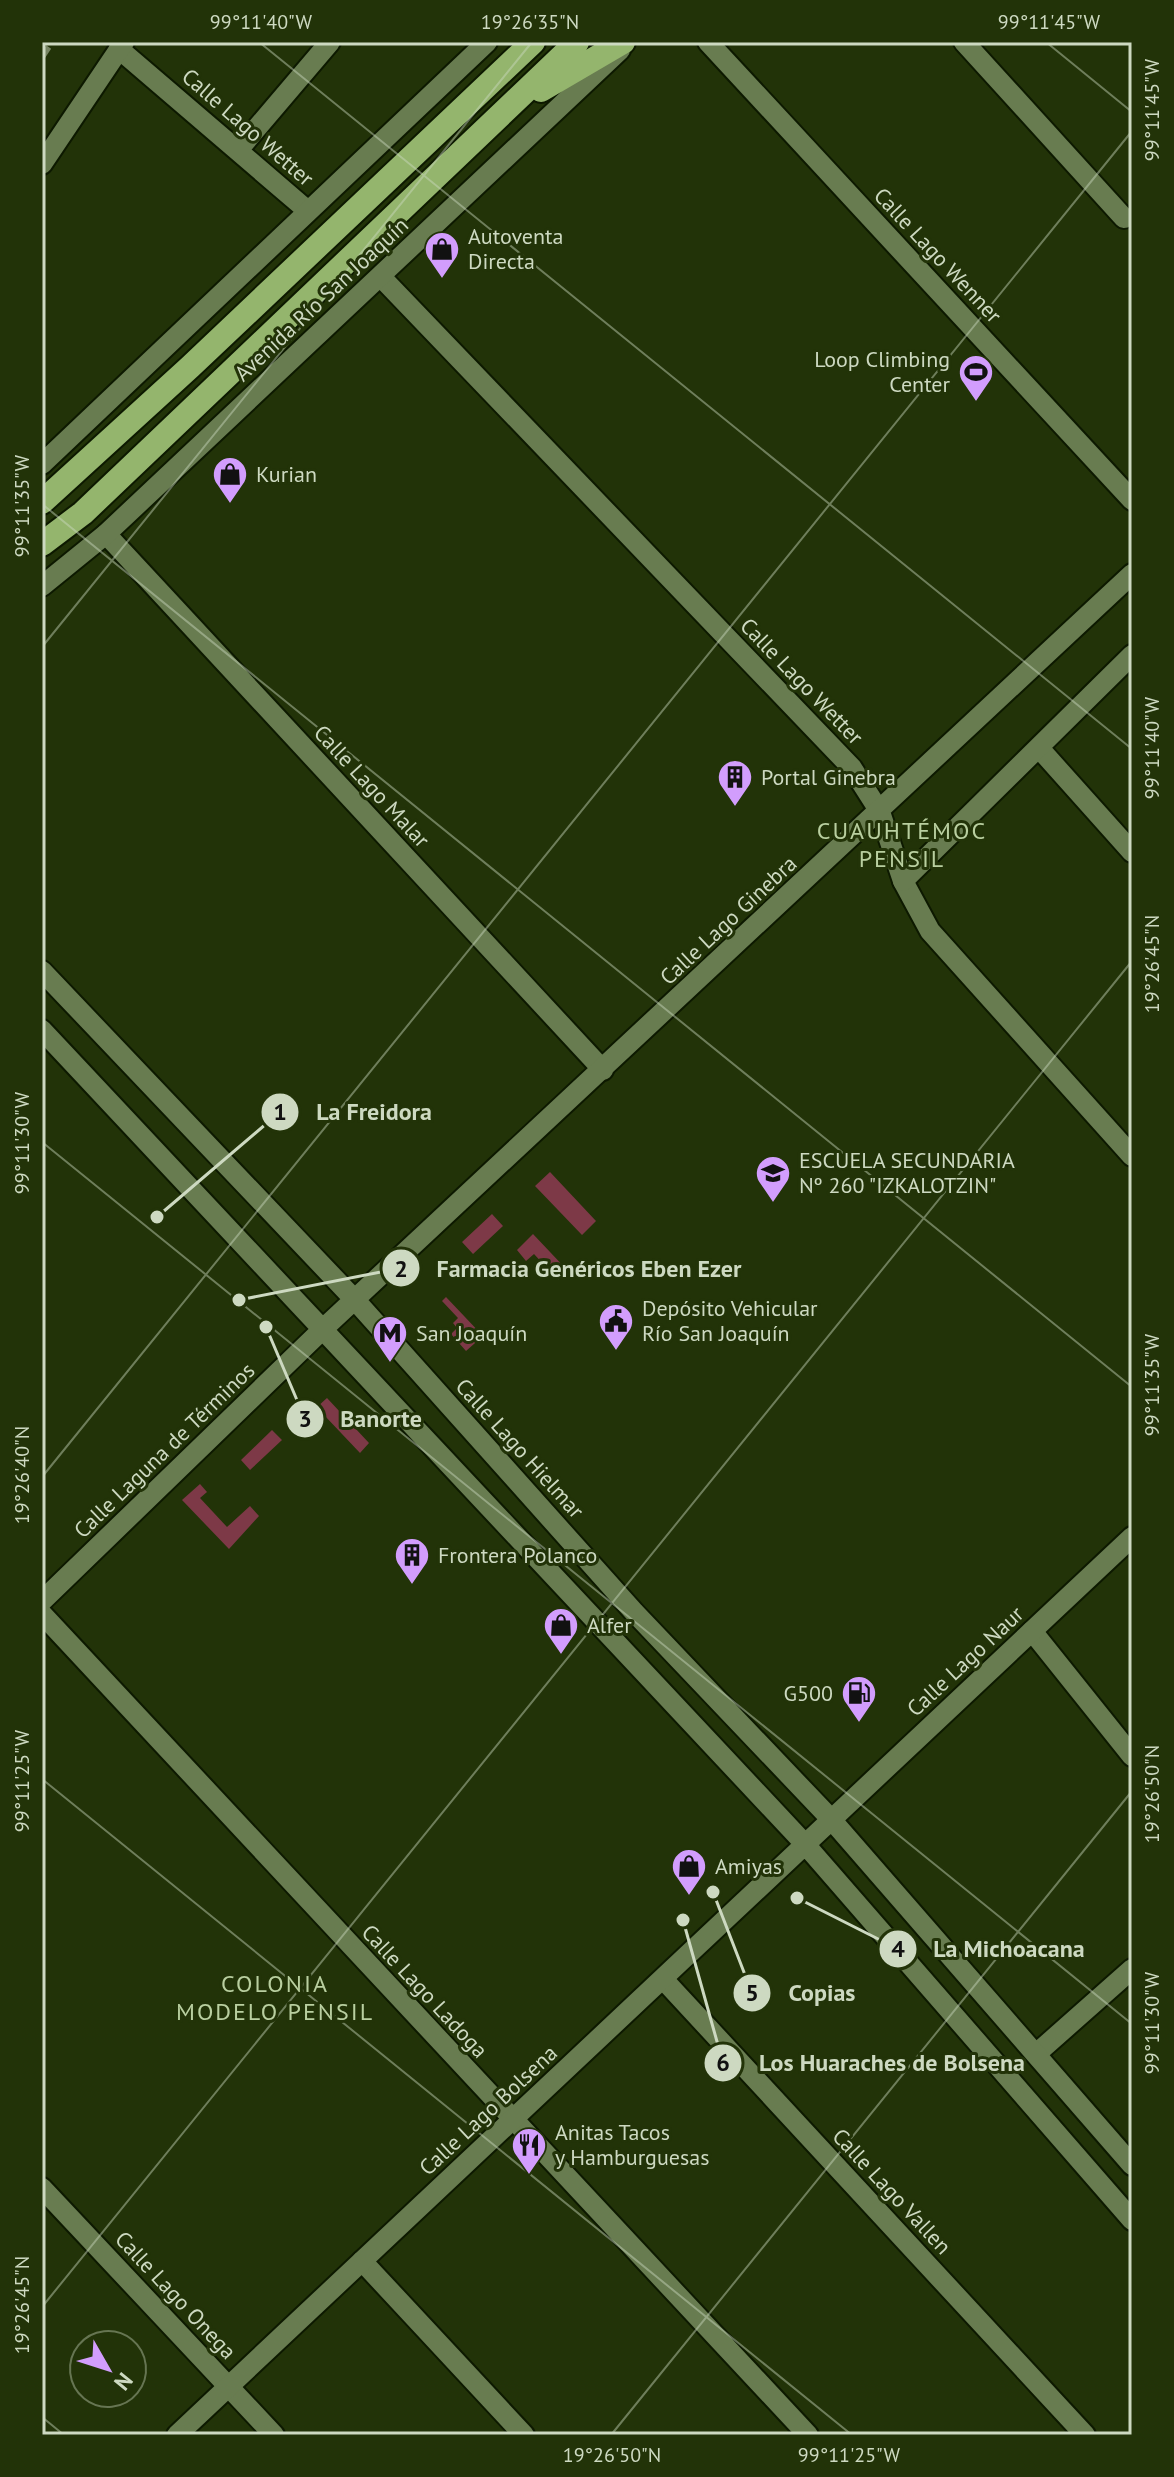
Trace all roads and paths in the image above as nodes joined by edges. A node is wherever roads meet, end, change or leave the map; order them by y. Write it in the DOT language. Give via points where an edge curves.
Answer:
graph roads {
  1 [pos="330,42"];
  2 [pos="487,42"];
  3 [pos="520,42"];
  4 [pos="533,42"];
  5 [pos="577,42"];
  6 [pos="626,42"];
  7 [pos="708,42"];
  8 [pos="964,42"];
  9 [pos="121,46"];
  10 [pos="495,79"];
  11 [pos="504,111"];
  12 [pos="239,149"];
  13 [pos="42,164"];
  14 [pos="308,211"];
  15 [pos="1124,218"];
  16 [pos="382,278"];
  17 [pos="42,464"];
  18 [pos="1132,500"];
  19 [pos="42,502"];
  20 [pos="106,534"];
  21 [pos="42,544"];
  22 [pos="1132,574"];
  23 [pos="42,586"];
  24 [pos="1132,655"];
  25 [pos="1039,748"];
  26 [pos="880,812"];
  27 [pos="1132,852"];
  28 [pos="903,881"];
  29 [pos="42,971"];
  30 [pos="42,1030"];
  31 [pos="603,1070"];
  32 [pos="1132,1156"];
  33 [pos="355,1300"];
  34 [pos="324,1328"];
  35 [pos="1132,1537"];
  36 [pos="42,1601"];
  37 [pos="42,1614"];
  38 [pos="1032,1631"];
  39 [pos="1132,1756"];
  40 [pos="830,1818"];
  41 [pos="804,1843"];
  42 [pos="1132,1969"];
  43 [pos="663,1979"];
  44 [pos="1036,2054"];
  45 [pos="512,2119"];
  46 [pos="1132,2165"];
  47 [pos="42,2188"];
  48 [pos="1132,2220"];
  49 [pos="362,2261"];
  50 [pos="229,2386"];
  51 [pos="177,2435"];
  52 [pos="274,2435"];
  53 [pos="524,2435"];
  54 [pos="808,2435"];
  55 [pos="1085,2435"];
  1 -- 12 [label="street"];
  2 -- 14 [label="street"];
  3 -- 10 [label="highway"];
  4 -- 10 [label="highway, Avenida Río San Joaquín"];
  5 -- 11 [label="highway, Avenida Río San Joaquín"];
  6 -- 11 [label="highway"];
  6 -- 16 [label="street, Avenida Río San Joaquín"];
  7 -- 18 [label="street, Calle Lago Wenner"];
  8 -- 15 [label="street"];
  9 -- 12 [label="street, Calle Lago Wetter"];
  9 -- 13 [label="street"];
  10 -- 19 [label="highway, Avenida Río San Joaquín"];
  11 -- 21 [label="highway, Avenida Río San Joaquín" via="83,513"];
  12 -- 14 [label="street, Calle Lago Wetter"];
  14 -- 17 [label="street"];
  16 -- 20 [label="street, Avenida Río San Joaquín"];
  16 -- 26 [label="street, Calle Lago Wetter" via="852,768"];
  20 -- 23 [label="street, Avenida Río San Joaquín"];
  20 -- 31 [label="street, Calle Lago Malar"];
  22 -- 26 [label="street, Calle Lago Ginebra"];
  24 -- 25 [label="street"];
  25 -- 27 [label="street"];
  25 -- 28 [label="street"];
  26 -- 28 [label="street, Calle Lago Wetter"];
  26 -- 31 [label="street, Calle Lago Ginebra"];
  28 -- 32 [label="street, Calle Lago Wetter" via="930,931"];
  29 -- 33 [label="street, Calle Lago Hielmar"];
  30 -- 34 [label="street"];
  31 -- 33 [label="street, Calle Lago Ginebra"];
  33 -- 34 [label="street, Calle Laguna de Términos"];
  33 -- 40 [label="street, Calle Lago Hielmar" via="634,1612"];
  34 -- 36 [label="street, Calle Laguna de Términos"];
  34 -- 41 [label="street"];
  35 -- 38 [label="street, Calle Lago Naur"];
  37 -- 45 [label="street, Calle Lago Ladoga"];
  38 -- 39 [label="street"];
  38 -- 40 [label="street, Calle Lago Naur"];
  40 -- 41 [label="street, Calle Lago Bolsena"];
  40 -- 44 [label="street, Calle Lago Hielmar"];
  41 -- 43 [label="street, Calle Lago Bolsena"];
  41 -- 48 [label="street"];
  42 -- 44 [label="street"];
  43 -- 45 [label="street, Calle Lago Bolsena"];
  43 -- 55 [label="street, Calle Lago Vallen"];
  44 -- 46 [label="street, Calle Lago Hielmar"];
  45 -- 49 [label="street, Calle Lago Bolsena"];
  45 -- 54 [label="street, Calle Lago Ladoga"];
  47 -- 50 [label="street, Calle Lago Onega"];
  49 -- 50 [label="street, Calle Lago Bolsena"];
  49 -- 53 [label="street"];
  50 -- 51 [label="street, Calle Lago Bolsena"];
  50 -- 52 [label="street, Calle Lago Onega"];
}
